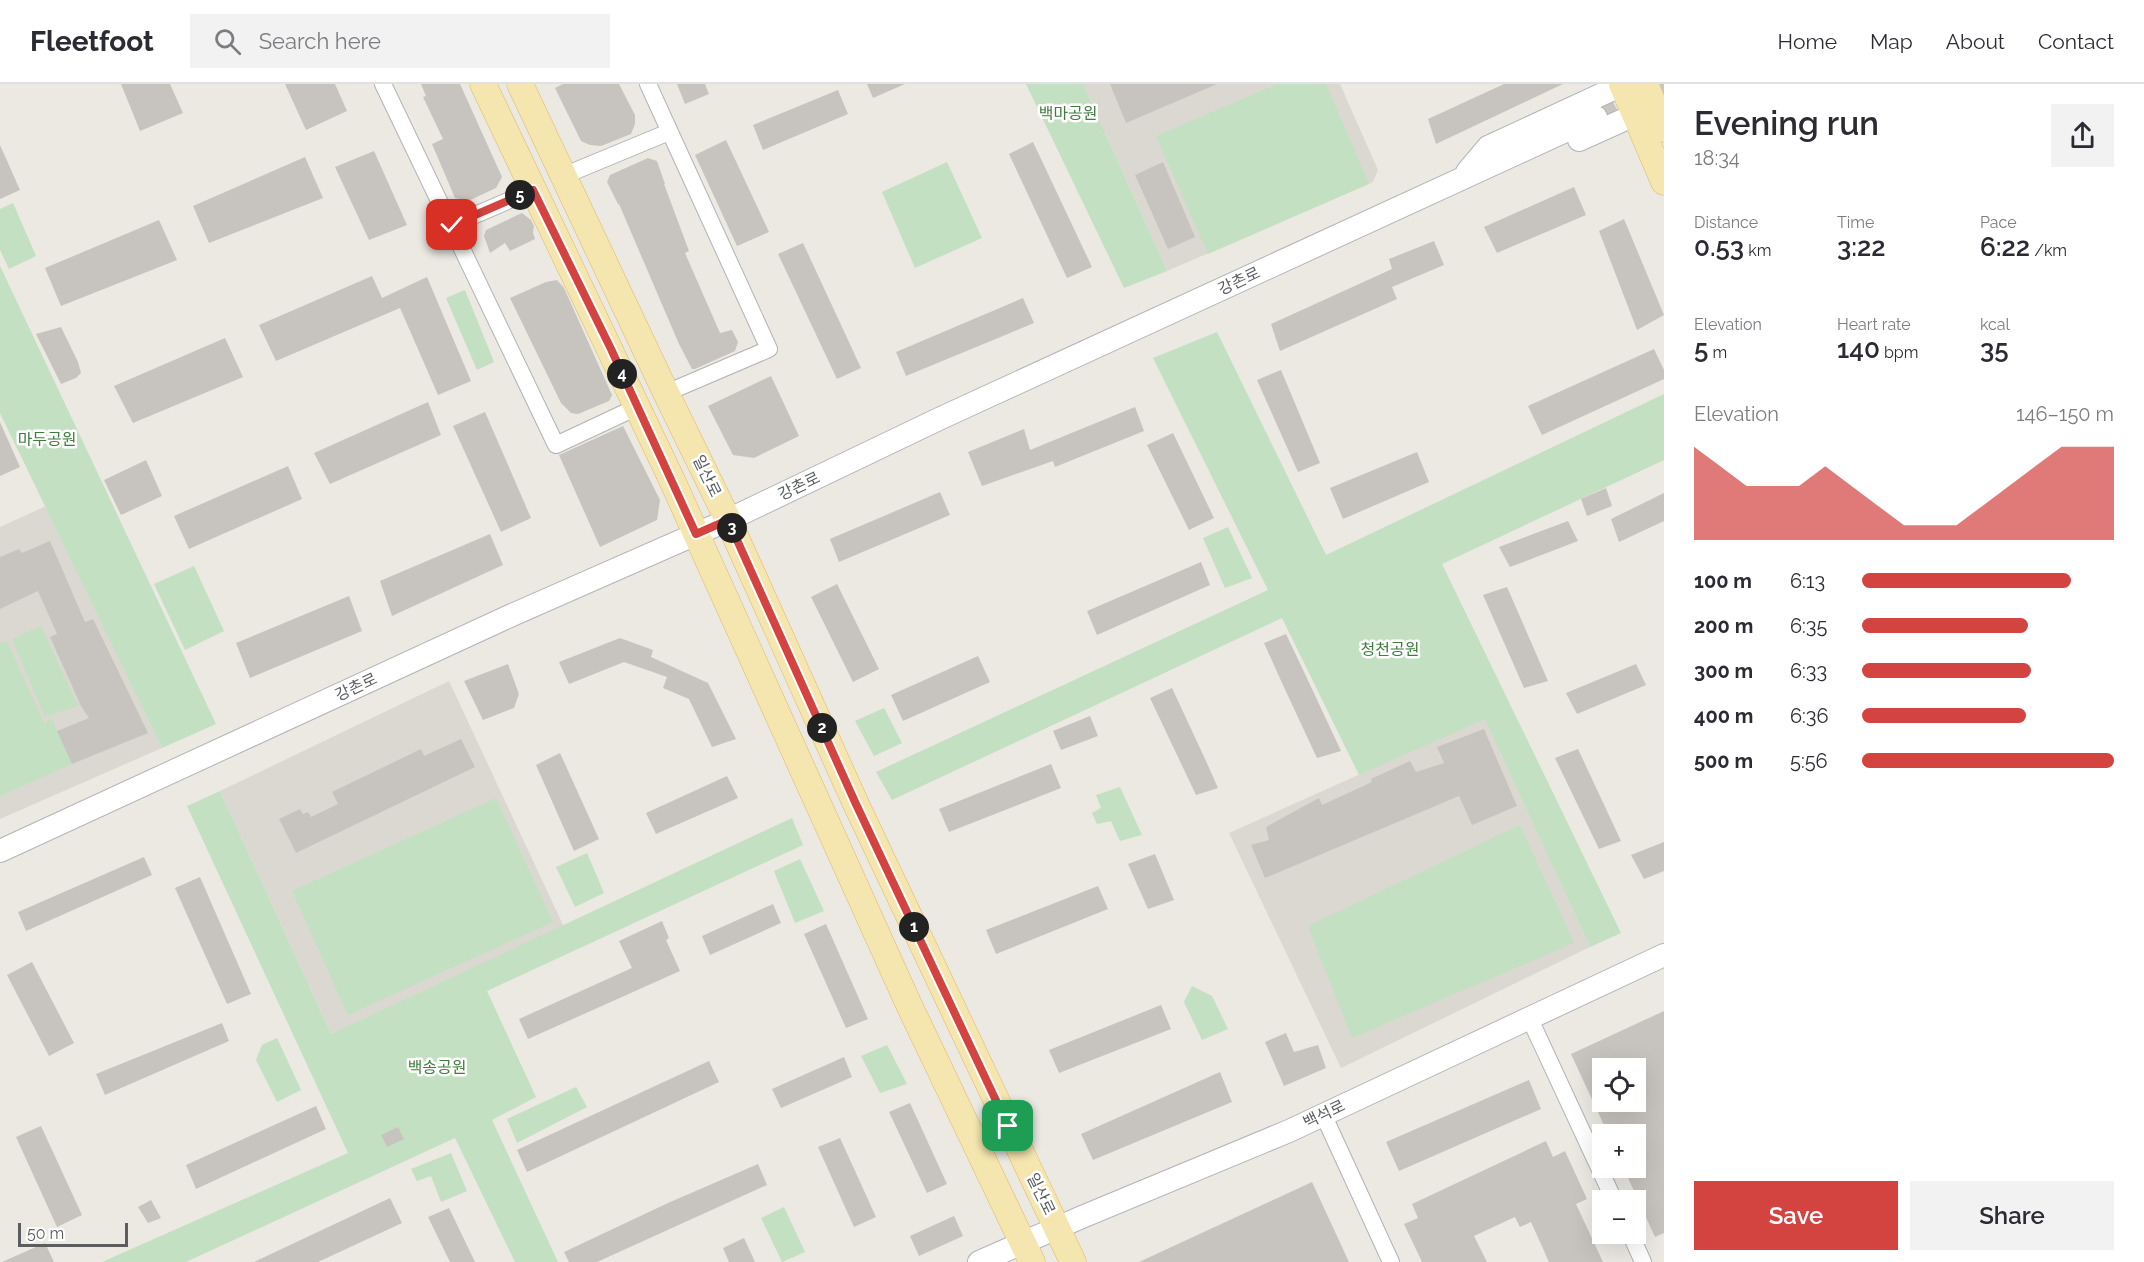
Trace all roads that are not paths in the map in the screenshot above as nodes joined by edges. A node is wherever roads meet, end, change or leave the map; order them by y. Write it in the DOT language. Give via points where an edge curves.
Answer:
graph roads {
  1 [pos="383,84"];
  2 [pos="483,84"];
  3 [pos="520,84"];
  4 [pos="648,84"];
  5 [pos="1623,84"];
  6 [pos="1650,108"];
  7 [pos="1596,117"];
  8 [pos="669,132"];
  9 [pos="563,176"];
  10 [pos="1462,178"];
  11 [pos="1664,182"];
  12 [pos="533,190"];
  13 [pos="452,225"];
  14 [pos="666,393"];
  15 [pos="637,407"];
  16 [pos="728,520"];
  17 [pos="696,534"];
  18 [pos="0,851"];
  19 [pos="1664,955"];
  20 [pos="1529,1017"];
  21 [pos="1323,1114"];
  22 [pos="1609,1190"];
  23 [pos="1057,1227"];
  24 [pos="1635,1244"];
  25 [pos="1028,1252"];
  26 [pos="979,1262"];
  27 [pos="1073,1262"];
  28 [pos="1391,1262"];
  29 [pos="1643,1262"];
  1 -- 13 [label="street"];
  2 -- 12 [label="main road, 일산로"];
  3 -- 9 [label="main road, 일산로"];
  4 -- 8 [label="street"];
  5 -- 6 [label="main road"];
  5 -- 10 [label="main road" via="1488,147"];
  6 -- 10 [label="main road" via="1495,177"];
  6 -- 11 [label="main road"];
  7 -- 10 [label="main road, 강촌로"];
  8 -- 9 [label="street"];
  8 -- 14 [label="street" via="769,349"];
  9 -- 14 [label="main road, 일산로"];
  10 -- 16 [label="main road, 강촌로"];
  12 -- 13 [label="street"];
  12 -- 15 [label="main road, 일산로"];
  13 -- 15 [label="street" via="556,445"];
  14 -- 16 [label="main road, 일산로"];
  15 -- 17 [label="main road, 일산로"];
  16 -- 17 [label="main road, 강촌로"];
  16 -- 23 [label="main road, 일산로" via="855,802"];
  17 -- 18 [label="main road, 강촌로"];
  17 -- 25 [label="main road, 일산로" via="909,1005"];
  19 -- 20 [label="main road, 백석로"];
  20 -- 21 [label="main road, 백석로"];
  20 -- 22 [label="street"];
  21 -- 23 [label="main road, 백석로"];
  21 -- 28 [label="street"];
  23 -- 25 [label="main road, 백석로"];
  23 -- 27 [label="main road, 일산로"];
  24 -- 29 [label="street"];
  25 -- 26 [label="main road, 백석로"];
}
